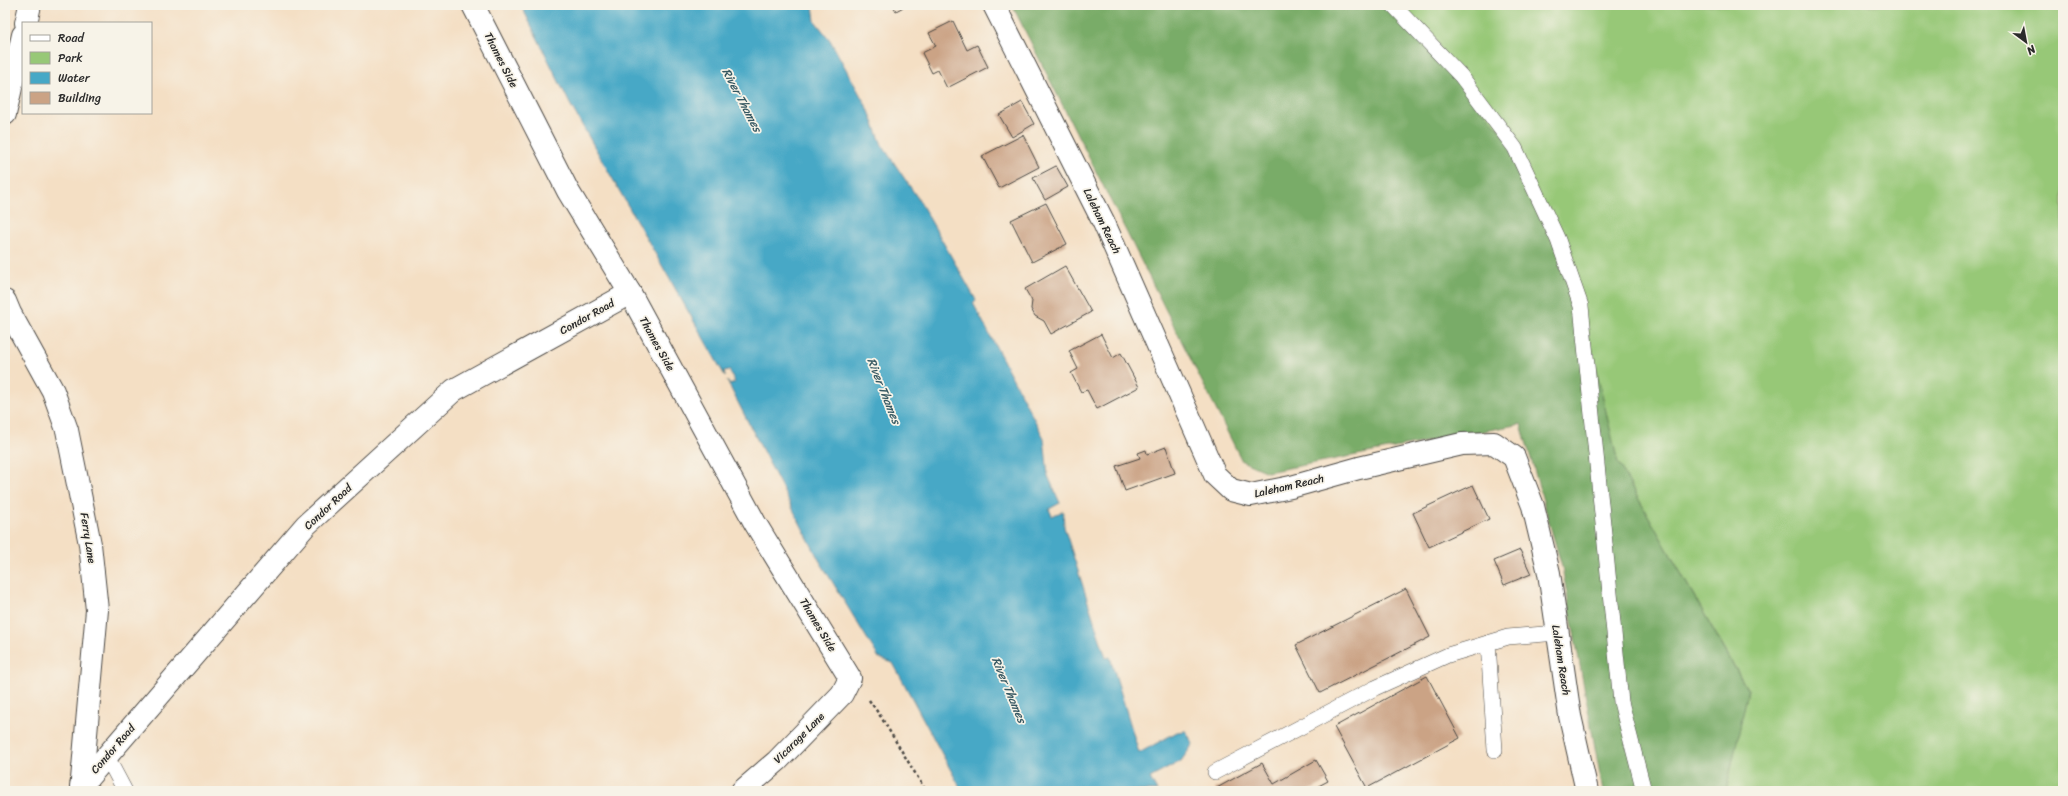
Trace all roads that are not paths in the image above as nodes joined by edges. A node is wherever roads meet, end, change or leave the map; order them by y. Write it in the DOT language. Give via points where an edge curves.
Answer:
graph roads {
  1 [pos="30,5"];
  2 [pos="473,5"];
  3 [pos="994,5"];
  4 [pos="1394,5"];
  5 [pos="26,22"];
  6 [pos="22,39"];
  7 [pos="5,114"];
  8 [pos="630,293"];
  9 [pos="5,301"];
  10 [pos="1557,633"];
  11 [pos="1488,643"];
  12 [pos="850,678"];
  13 [pos="1495,750"];
  14 [pos="107,757"];
  15 [pos="1215,772"];
  16 [pos="81,788"];
  17 [pos="125,791"];
  18 [pos="742,791"];
  19 [pos="1587,791"];
  20 [pos="1644,791"];
  1 -- 5 [label="street"];
  2 -- 8 [label="street, Thames Side" via="568,191"];
  3 -- 10 [label="street, Laleham Reach" via="1104,223 1215,475 1231,490 1251,495 1462,444 1494,443 1514,458 1533,506 1549,573"];
  4 -- 20 [label="lane" via="1460,76 1515,148 1558,240 1581,306 1621,702"];
  6 -- 7 [label="street"];
  8 -- 12 [label="street, Thames Side" via="755,523"];
  8 -- 14 [label="street, Condor Road" via="454,390 306,526"];
  9 -- 16 [label="street, Ferry Lane" via="53,391 67,430 90,544 97,610"];
  10 -- 11 [label="lane" via="1508,636"];
  10 -- 19 [label="street, Laleham Reach" via="1570,716"];
  11 -- 13 [label="lane"];
  11 -- 15 [label="lane" via="1448,655 1375,688"];
  12 -- 18 [label="street, Vicarage Lane" via="842,694 777,761"];
  14 -- 16 [label="street, Condor Road"];
  14 -- 17 [label="lane"];
}
